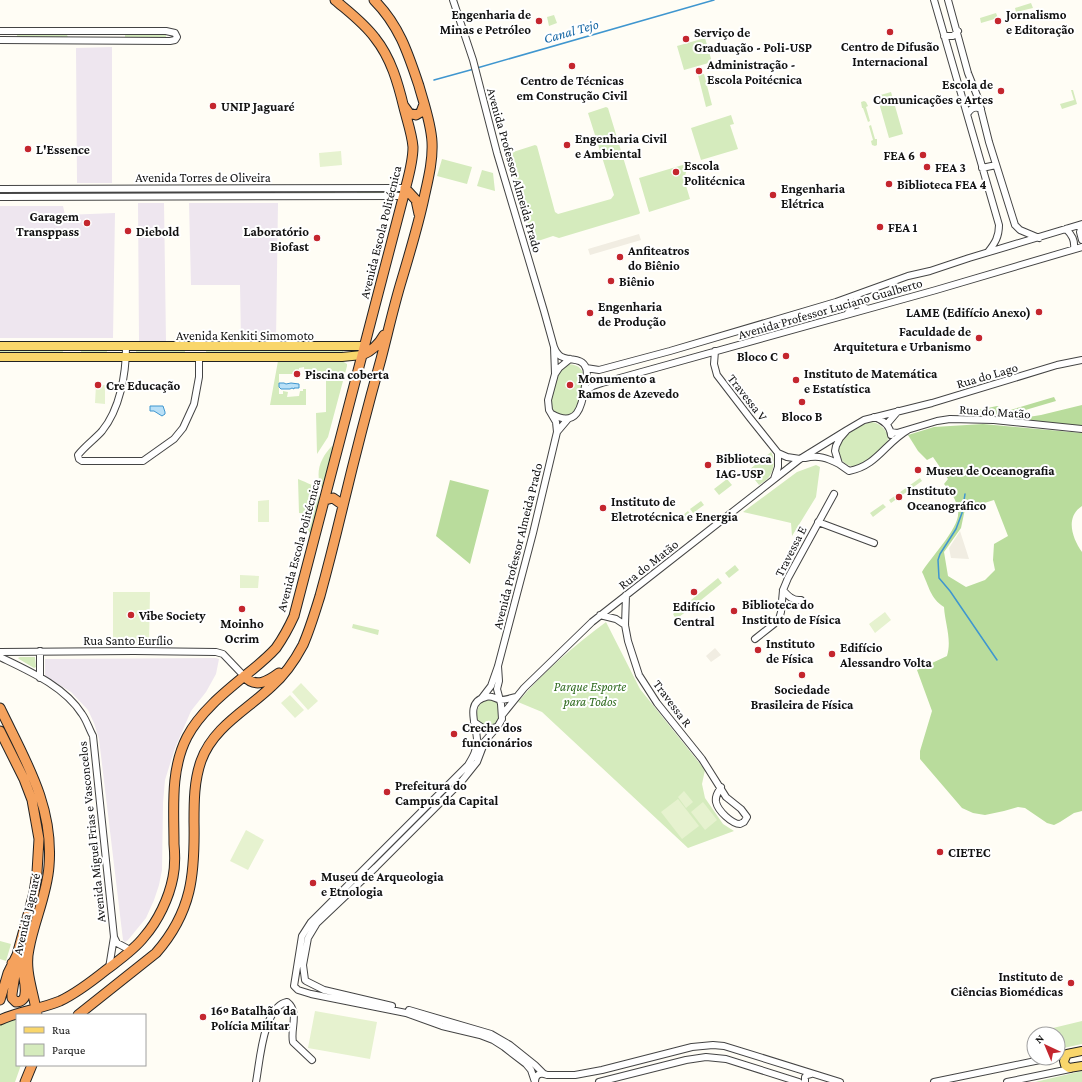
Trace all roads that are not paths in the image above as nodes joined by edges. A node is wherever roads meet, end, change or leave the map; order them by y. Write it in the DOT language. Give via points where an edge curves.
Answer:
graph roads {
  1 [pos="335,0"];
  2 [pos="374,0"];
  3 [pos="453,0"];
  4 [pos="934,0"];
  5 [pos="948,0"];
  6 [pos="0,31"];
  7 [pos="10,31"];
  8 [pos="75,31"];
  9 [pos="116,31"];
  10 [pos="958,31"];
  11 [pos="944,36"];
  12 [pos="0,40"];
  13 [pos="10,40"];
  14 [pos="75,40"];
  15 [pos="116,41"];
  16 [pos="960,44"];
  17 [pos="948,48"];
  18 [pos="978,98"];
  19 [pos="964,103"];
  20 [pos="424,104"];
  21 [pos="404,106"];
  22 [pos="981,109"];
  23 [pos="968,113"];
  24 [pos="996,165"];
  25 [pos="982,168"];
  26 [pos="116,188"];
  27 [pos="154,188"];
  28 [pos="344,188"];
  29 [pos="0,189"];
  30 [pos="78,189"];
  31 [pos="404,192"];
  32 [pos="344,196"];
  33 [pos="78,197"];
  34 [pos="116,197"];
  35 [pos="154,197"];
  36 [pos="0,198"];
  37 [pos="420,217"];
  38 [pos="1082,225"];
  39 [pos="1066,229"];
  40 [pos="1039,238"];
  41 [pos="1082,240"];
  42 [pos="1082,247"];
  43 [pos="1074,249"];
  44 [pos="988,252"];
  45 [pos="858,295"];
  46 [pos="847,299"];
  47 [pos="866,308"];
  48 [pos="847,314"];
  49 [pos="389,326"];
  50 [pos="0,346"];
  51 [pos="72,346"];
  52 [pos="126,346"];
  53 [pos="245,347"];
  54 [pos="554,347"];
  55 [pos="363,350"];
  56 [pos="716,350"];
  57 [pos="199,356"];
  58 [pos="0,357"];
  59 [pos="72,357"];
  60 [pos="126,357"];
  61 [pos="246,357"];
  62 [pos="570,360"];
  63 [pos="1082,360"];
  64 [pos="586,368"];
  65 [pos="555,374"];
  66 [pos="584,392"];
  67 [pos="898,411"];
  68 [pos="552,414"];
  69 [pos="874,417"];
  70 [pos="568,419"];
  71 [pos="887,424"];
  72 [pos="1082,429"];
  73 [pos="847,430"];
  74 [pos="908,430"];
  75 [pos="557,432"];
  76 [pos="891,432"];
  77 [pos="892,441"];
  78 [pos="778,453"];
  79 [pos="801,459"];
  80 [pos="839,464"];
  81 [pos="773,480"];
  82 [pos="834,494"];
  83 [pos="325,500"];
  84 [pos="343,505"];
  85 [pos="818,522"];
  86 [pos="874,543"];
  87 [pos="783,590"];
  88 [pos="626,595"];
  89 [pos="800,600"];
  90 [pos="600,615"];
  91 [pos="625,625"];
  92 [pos="755,639"];
  93 [pos="40,651"];
  94 [pos="13,652"];
  95 [pos="0,653"];
  96 [pos="292,663"];
  97 [pos="16,665"];
  98 [pos="498,666"];
  99 [pos="244,676"];
  100 [pos="40,678"];
  101 [pos="516,697"];
  102 [pos="481,699"];
  103 [pos="499,700"];
  104 [pos="0,708"];
  105 [pos="503,714"];
  106 [pos="473,721"];
  107 [pos="498,726"];
  108 [pos="0,731"];
  109 [pos="720,787"];
  110 [pos="375,862"];
  111 [pos="114,937"];
  112 [pos="29,949"];
  113 [pos="130,950"];
  114 [pos="12,963"];
  115 [pos="109,968"];
  116 [pos="306,981"];
  117 [pos="294,982"];
  118 [pos="300,991"];
  119 [pos="0,1000"];
  120 [pos="36,1012"];
  121 [pos="23,1014"];
  122 [pos="79,1014"];
  123 [pos="16,1015"];
  124 [pos="0,1020"];
  125 [pos="1082,1051"];
  126 [pos="1067,1054"];
  127 [pos="312,1060"];
  128 [pos="1026,1063"];
  129 [pos="31,1066"];
  130 [pos="1082,1066"];
  131 [pos="796,1069"];
  132 [pos="1070,1069"];
  133 [pos="546,1074"];
  134 [pos="811,1074"];
  135 [pos="792,1080"];
  136 [pos="25,1082"];
  137 [pos="256,1082"];
  138 [pos="535,1082"];
  139 [pos="550,1082"];
  140 [pos="599,1082"];
  141 [pos="799,1082"];
  142 [pos="805,1082"];
  143 [pos="840,1082"];
  144 [pos="934,1082"];
  145 [pos="1007,1082"];
  1 -- 21 [label="highway, Avenida Escola Politécnica" via="363,24 381,46 393,69"];
  2 -- 20 [label="highway" via="386,13 404,43"];
  3 -- 54 [label="street, Avenida Professor Almeida Prado" via="473,60 497,153"];
  4 -- 11 [label="street"];
  5 -- 10 [label="street"];
  6 -- 7 [label="street"];
  7 -- 8 [label="street"];
  7 -- 13 [label="street"];
  8 -- 9 [label="street"];
  8 -- 14 [label="street"];
  9 -- 15 [label="street"];
  9 -- 15 [label="street" via="166,31 175,33 177,37 173,41"];
  10 -- 11 [label="street" via="953,36"];
  10 -- 16 [label="street"];
  11 -- 17 [label="street"];
  12 -- 13 [label="street"];
  13 -- 14 [label="street"];
  14 -- 15 [label="street"];
  16 -- 17 [label="street" via="953,43"];
  16 -- 18 [label="street"];
  17 -- 19 [label="street"];
  18 -- 19 [label="street" via="973,102"];
  18 -- 22 [label="street"];
  19 -- 23 [label="street"];
  20 -- 21 [label="highway" via="416,115 409,113"];
  20 -- 37 [label="highway" via="432,141 432,154"];
  21 -- 31 [label="highway, Avenida Escola Politécnica" via="413,147"];
  22 -- 23 [label="street" via="975,107"];
  22 -- 24 [label="street"];
  23 -- 25 [label="street"];
  24 -- 25 [label="street"];
  24 -- 40 [label="street" via="1015,225 1020,230"];
  25 -- 44 [label="street" via="999,225 998,237"];
  26 -- 27 [label="street, Avenida Torres de Oliveira"];
  26 -- 30 [label="street, Avenida Torres de Oliveira"];
  26 -- 34 [label="street"];
  27 -- 28 [label="street, Avenida Torres de Oliveira"];
  27 -- 35 [label="street"];
  28 -- 31 [label="street, Avenida Torres de Oliveira"];
  28 -- 32 [label="street"];
  29 -- 30 [label="street, Avenida Torres de Oliveira"];
  30 -- 33 [label="street"];
  31 -- 32 [label="street, Avenida Torres de Oliveira"];
  31 -- 37 [label="highway" via="416,200"];
  31 -- 55 [label="highway, Avenida Escola Politécnica"];
  32 -- 35 [label="street, Avenida Torres de Oliveira"];
  33 -- 34 [label="street, Avenida Torres de Oliveira"];
  33 -- 36 [label="street, Avenida Torres de Oliveira"];
  34 -- 35 [label="street, Avenida Torres de Oliveira"];
  37 -- 49 [label="highway"];
  38 -- 39 [label="street, Avenida Professor Luciano Gualberto"];
  38 -- 41 [label="street"];
  39 -- 40 [label="street, Avenida Professor Luciano Gualberto"];
  39 -- 43 [label="street" via="1074,241"];
  40 -- 44 [label="street, Avenida Professor Luciano Gualberto"];
  42 -- 43 [label="street, Avenida Professor Luciano Gualberto"];
  43 -- 47 [label="street, Avenida Professor Luciano Gualberto"];
  44 -- 45 [label="street, Avenida Professor Luciano Gualberto" via="908,276"];
  45 -- 46 [label="street, Avenida Professor Luciano Gualberto"];
  45 -- 47 [label="street" via="858,303"];
  46 -- 48 [label="street" via="852,306"];
  46 -- 64 [label="street, Avenida Professor Luciano Gualberto" via="599,370"];
  47 -- 48 [label="street, Avenida Professor Luciano Gualberto"];
  48 -- 56 [label="street, Avenida Professor Luciano Gualberto"];
  49 -- 55 [label="highway" via="377,345 370,351"];
  49 -- 84 [label="highway"];
  50 -- 51 [label="main road, Avenida Kenkiti Simomoto"];
  51 -- 52 [label="main road, Avenida Kenkiti Simomoto"];
  51 -- 59 [label="main road"];
  52 -- 53 [label="main road, Avenida Kenkiti Simomoto"];
  52 -- 60 [label="street"];
  53 -- 55 [label="main road, Avenida Kenkiti Simomoto"];
  53 -- 61 [label="main road"];
  54 -- 62 [label="street" via="559,355"];
  54 -- 65 [label="street, Avenida Professor Almeida Prado"];
  55 -- 61 [label="main road, Avenida Kenkiti Simomoto" via="349,357"];
  55 -- 83 [label="highway, Avenida Escola Politécnica"];
  56 -- 66 [label="street, Avenida Professor Luciano Gualberto" via="602,382"];
  56 -- 78 [label="street, Travessa V" via="714,364 717,376"];
  57 -- 60 [label="main road, Avenida Kenkiti Simomoto"];
  57 -- 60 [label="street" via="199,377 194,404 183,428 174,439 143,462 80,460 78,455 102,431 111,417 118,401"];
  57 -- 61 [label="main road, Avenida Kenkiti Simomoto"];
  58 -- 59 [label="main road, Avenida Kenkiti Simomoto"];
  59 -- 60 [label="main road, Avenida Kenkiti Simomoto"];
  62 -- 64 [label="street" via="582,363"];
  62 -- 65 [label="street"];
  63 -- 67 [label="street, Rua do Lago"];
  64 -- 66 [label="street, Avenida Professor Almeida Prado"];
  65 -- 68 [label="street, Avenida Professor Almeida Prado" via="548,400"];
  66 -- 70 [label="street, Avenida Professor Almeida Prado" via="579,412"];
  67 -- 69 [label="street, Rua do Lago"];
  67 -- 71 [label="street"];
  68 -- 70 [label="street"];
  68 -- 75 [label="street, Avenida Professor Almeida Prado"];
  69 -- 71 [label="street"];
  69 -- 73 [label="street"];
  70 -- 75 [label="street, Avenida Professor Almeida Prado"];
  71 -- 76 [label="street"];
  72 -- 74 [label="street, Rua do Matão" via="994,420 950,419"];
  73 -- 79 [label="street, Rua do Matão"];
  73 -- 80 [label="street" via="836,446"];
  74 -- 76 [label="street, Rua do Matão"];
  74 -- 77 [label="street, Rua do Matão"];
  75 -- 98 [label="street, Avenida Professor Almeida Prado"];
  76 -- 77 [label="street"];
  77 -- 80 [label="street" via="880,455 865,466 849,471"];
  78 -- 79 [label="street"];
  78 -- 81 [label="street" via="778,467"];
  79 -- 80 [label="street" via="818,456"];
  79 -- 81 [label="street, Rua do Matão"];
  81 -- 88 [label="street, Rua do Matão"];
  82 -- 85 [label="street, Travessa E"];
  83 -- 84 [label="highway" via="333,498"];
  83 -- 99 [label="highway, Avenida Escola Politécnica" via="294,616 276,648"];
  84 -- 96 [label="highway" via="312,622"];
  85 -- 86 [label="street, Travessa E"];
  85 -- 87 [label="street, Travessa E"];
  87 -- 89 [label="street, Travessa E" via="793,599"];
  87 -- 92 [label="street, Travessa E" via="779,618"];
  88 -- 90 [label="street, Rua do Matão"];
  88 -- 91 [label="street, Travessa R"];
  90 -- 91 [label="street" via="616,619"];
  90 -- 101 [label="street, Rua do Matão"];
  91 -- 109 [label="street, Travessa R" via="639,675 657,703 699,754"];
  93 -- 94 [label="street, Rua Santo Eurílio"];
  93 -- 99 [label="street, Rua Santo Eurílio" via="216,652 223,654"];
  93 -- 100 [label="street"];
  94 -- 95 [label="street, Rua Santo Eurílio"];
  94 -- 97 [label="street"];
  95 -- 97 [label="street, Avenida Miguel Frias e Vasconcelos"];
  96 -- 99 [label="highway" via="263,683 254,684"];
  96 -- 122 [label="highway" via="272,687 226,725 213,739 203,756 195,784 192,885 182,915 172,933 156,953"];
  97 -- 100 [label="street, Avenida Miguel Frias e Vasconcelos"];
  98 -- 102 [label="street, Avenida Professor Almeida Prado" via="491,686"];
  98 -- 103 [label="street, Avenida Professor Almeida Prado"];
  99 -- 113 [label="highway, Avenida Escola Politécnica" via="202,715 190,731 181,750 175,781 173,877 166,900 150,929"];
  100 -- 111 [label="street, Avenida Miguel Frias e Vasconcelos" via="71,700 82,714 93,736"];
  101 -- 103 [label="street"];
  101 -- 105 [label="street, Rua do Matão"];
  102 -- 103 [label="street" via="490,696"];
  102 -- 106 [label="street" via="473,711"];
  103 -- 105 [label="street"];
  104 -- 112 [label="highway, Avenida Jaguaré" via="36,782 49,837 48,876"];
  105 -- 107 [label="street"];
  106 -- 107 [label="street" via="486,730"];
  106 -- 110 [label="street" via="476,730 476,749 468,765"];
  107 -- 110 [label="street" via="485,740 480,757 472,770 382,861"];
  108 -- 114 [label="highway, Avenida Jaguaré" via="32,800 39,839 34,893 17,955"];
  109 -- 109 [label="street, Travessa R" via="716,795 718,806 735,823 744,822 746,815 726,797"];
  110 -- 116 [label="street" via="311,931 303,965"];
  110 -- 117 [label="street" via="328,904 306,928 300,942"];
  111 -- 113 [label="street, Avenida Miguel Frias e Vasconcelos" via="117,943"];
  111 -- 115 [label="street, Avenida Miguel Frias e Vasconcelos"];
  112 -- 114 [label="highway" via="22,963 26,995 20,1002 12,998 16,968"];
  112 -- 120 [label="highway, Avenida Jaguaré" via="29,975"];
  113 -- 115 [label="highway, Avenida Escola Politécnica"];
  114 -- 119 [label="highway, Avenida Jaguaré"];
  115 -- 120 [label="highway, Avenida Escola Politécnica" via="72,995"];
  116 -- 117 [label="street" via="299,978"];
  116 -- 118 [label="street" via="306,987"];
  116 -- 133 [label="street" via="324,990 406,1009 491,1034 510,1045"];
  117 -- 118 [label="street" via="294,986"];
  118 -- 138 [label="street" via="406,1012 442,1026 493,1040 526,1064"];
  120 -- 121 [label="highway, Avenida Escola Politécnica"];
  123 -- 124 [label="highway, Avenida Escola Politécnica"];
  125 -- 126 [label="main road"];
  126 -- 132 [label="main road" via="1064,1062"];
  127 -- 137 [label="street" via="293,1042 293,1010 290,1004 284,1003 276,1008 267,1024"];
  128 -- 144 [label="street"];
  129 -- 136 [label="highway"];
  130 -- 132 [label="main road"];
  131 -- 133 [label="street" via="724,1046 713,1045 692,1047 575,1075"];
  131 -- 134 [label="street"];
  131 -- 135 [label="street" via="797,1074"];
  132 -- 145 [label="street"];
  133 -- 138 [label="street" via="538,1075"];
  133 -- 139 [label="street"];
  134 -- 142 [label="street" via="804,1077"];
  134 -- 143 [label="street"];
  135 -- 140 [label="street" via="726,1059 706,1057"];
  135 -- 141 [label="street"];
}
